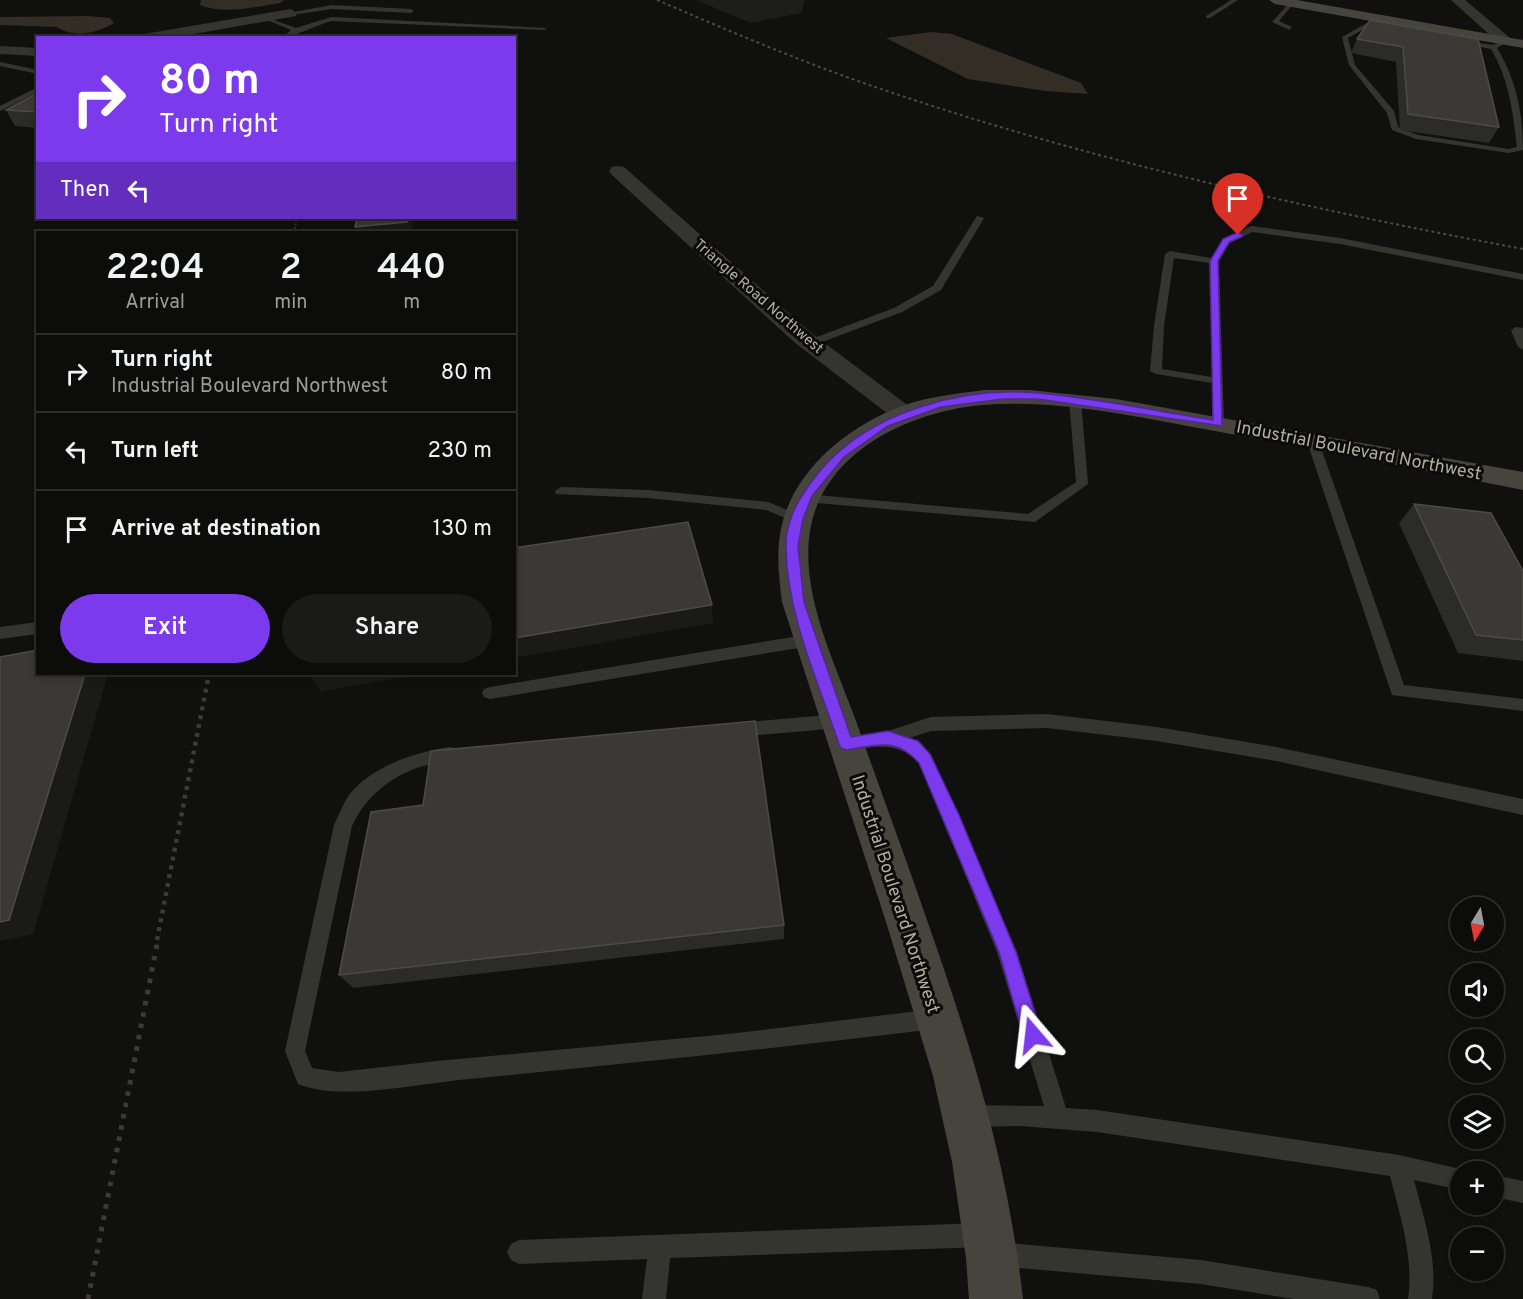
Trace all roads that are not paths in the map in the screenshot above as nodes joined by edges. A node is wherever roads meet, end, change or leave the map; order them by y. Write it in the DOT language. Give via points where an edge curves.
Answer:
graph roads {
  1 [pos="1235,0"];
  2 [pos="1275,0"];
  3 [pos="1457,0"];
  4 [pos="1293,2"];
  5 [pos="411,11"];
  6 [pos="291,13"];
  7 [pos="265,17"];
  8 [pos="1208,17"];
  9 [pos="543,28"];
  10 [pos="1290,28"];
  11 [pos="296,30"];
  12 [pos="1493,31"];
  13 [pos="1523,32"];
  14 [pos="156,36"];
  15 [pos="288,36"];
  16 [pos="1499,44"];
  17 [pos="1523,44"];
  18 [pos="0,50"];
  19 [pos="36,52"];
  20 [pos="0,64"];
  21 [pos="9,64"];
  22 [pos="36,71"];
  23 [pos="36,90"];
  24 [pos="0,110"];
  25 [pos="618,171"];
  26 [pos="980,218"];
  27 [pos="1214,261"];
  28 [pos="1523,277"];
  29 [pos="1523,331"];
  30 [pos="810,343"];
  31 [pos="1523,347"];
  32 [pos="1218,381"];
  33 [pos="1075,400"];
  34 [pos="905,415"];
  35 [pos="1218,424"];
  36 [pos="1313,442"];
  37 [pos="1523,481"];
  38 [pos="561,491"];
  39 [pos="801,509"];
  40 [pos="36,628"];
  41 [pos="0,633"];
  42 [pos="811,640"];
  43 [pos="489,693"];
  44 [pos="1523,705"];
  45 [pos="722,731"];
  46 [pos="842,732"];
  47 [pos="888,738"];
  48 [pos="474,751"];
  49 [pos="1523,807"];
  50 [pos="938,1019"];
  51 [pos="965,1116"];
  52 [pos="1058,1118"];
  53 [pos="1399,1166"];
  54 [pos="1450,1177"];
  55 [pos="1504,1188"];
  56 [pos="1523,1192"];
  57 [pos="989,1244"];
  58 [pos="660,1246"];
  59 [pos="519,1252"];
  60 [pos="654,1299"];
  61 [pos="996,1299"];
  62 [pos="1368,1299"];
  63 [pos="1420,1299"];
  1 -- 8 [label="lane"];
  2 -- 4 [label="street"];
  3 -- 12 [label="street"];
  4 -- 10 [label="lane" via="1275,22"];
  4 -- 16 [label="street"];
  5 -- 6 [label="lane" via="332,7"];
  6 -- 7 [label="street"];
  7 -- 11 [label="lane"];
  7 -- 14 [label="street"];
  9 -- 11 [label="lane" via="331,19"];
  11 -- 15 [label="lane"];
  12 -- 13 [label="street"];
  12 -- 16 [label="street"];
  16 -- 16 [label="lane" via="1517,113 1521,148 1509,151 1416,137 1395,128 1391,113 1352,65 1345,37 1367,26"];
  16 -- 17 [label="street"];
  18 -- 19 [label="street"];
  19 -- 21 [label="lane"];
  20 -- 21 [label="lane"];
  21 -- 22 [label="lane"];
  23 -- 24 [label="lane"];
  25 -- 30 [label="street, Triangle Road Northwest"];
  26 -- 30 [label="lane" via="937,288 898,310"];
  27 -- 28 [label="lane" via="1226,241 1251,229 1340,241"];
  27 -- 32 [label="lane"];
  27 -- 32 [label="lane" via="1170,254 1158,326 1156,370"];
  29 -- 31 [label="lane" via="1516,330"];
  30 -- 34 [label="street, Triangle Road Northwest"];
  32 -- 35 [label="lane"];
  33 -- 34 [label="street, Industrial Boulevard Northwest" via="1038,396 970,399"];
  33 -- 35 [label="street, Industrial Boulevard Northwest"];
  33 -- 39 [label="lane" via="1082,484 1030,519"];
  34 -- 39 [label="street, Industrial Boulevard Northwest" via="840,454 822,473"];
  35 -- 36 [label="street, Industrial Boulevard Northwest"];
  36 -- 37 [label="street, Industrial Boulevard Northwest"];
  36 -- 44 [label="lane" via="1398,691"];
  38 -- 39 [label="lane" via="648,494"];
  39 -- 42 [label="street, Industrial Boulevard Northwest" via="792,546 793,573"];
  40 -- 41 [label="lane"];
  42 -- 43 [label="lane"];
  42 -- 46 [label="street, Industrial Boulevard Northwest"];
  45 -- 46 [label="lane"];
  46 -- 47 [label="lane"];
  46 -- 50 [label="street, Industrial Boulevard Northwest"];
  47 -- 49 [label="lane" via="931,724 1047,721 1276,754"];
  47 -- 52 [label="lane" via="913,746 934,775 1007,952"];
  48 -- 50 [label="lane" via="428,756 404,764 358,798 343,825 295,1051 305,1077 339,1083"];
  50 -- 51 [label="street, Industrial Boulevard Northwest"];
  51 -- 52 [label="lane"];
  51 -- 57 [label="street, Industrial Boulevard Northwest"];
  52 -- 53 [label="lane" via="1097,1120"];
  53 -- 54 [label="lane"];
  53 -- 63 [label="lane" via="1418,1244 1423,1288"];
  55 -- 56 [label="lane"];
  57 -- 58 [label="lane"];
  57 -- 61 [label="street, Industrial Boulevard Northwest"];
  57 -- 62 [label="lane"];
  58 -- 59 [label="lane"];
  58 -- 60 [label="lane"];
}
